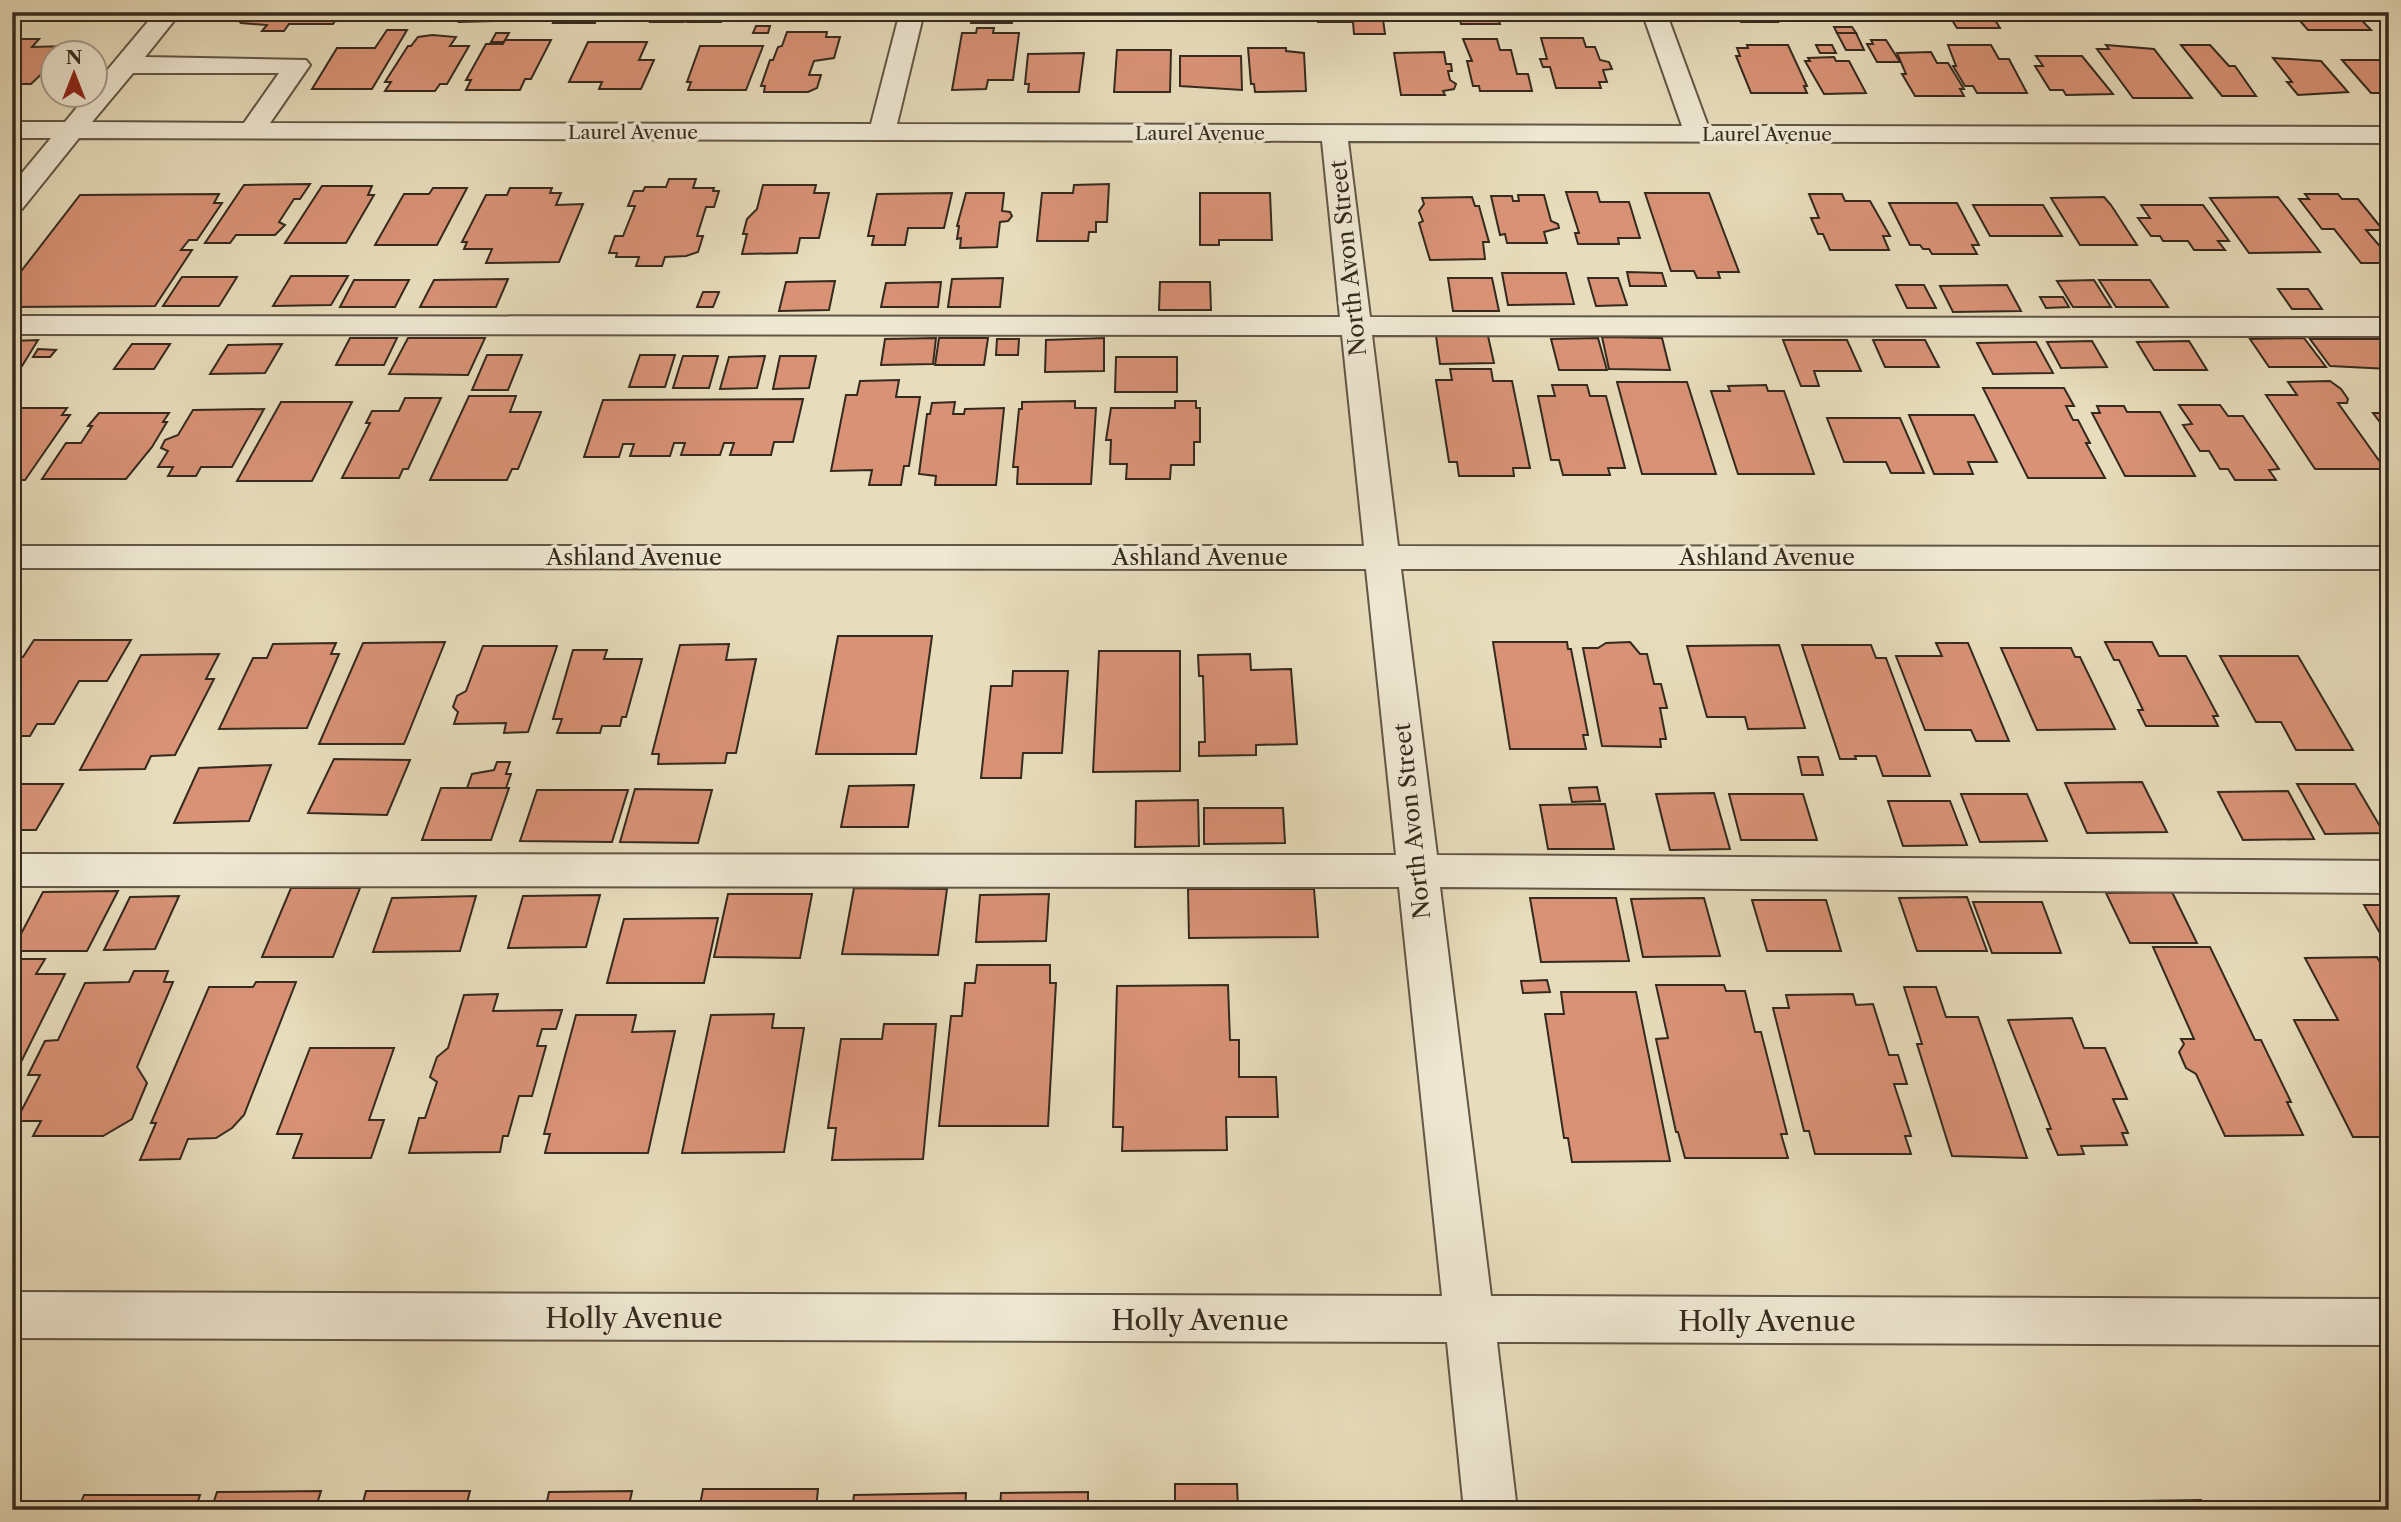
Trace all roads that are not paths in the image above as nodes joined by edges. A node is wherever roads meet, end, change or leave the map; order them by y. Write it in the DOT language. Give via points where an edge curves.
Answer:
graph roads {
  1 [pos="169,12"];
  2 [pos="912,12"];
  3 [pos="1654,12"];
  4 [pos="125,65"];
  5 [pos="12,130"];
  6 [pos="71,130"];
  7 [pos="251,131"];
  8 [pos="881,133"];
  9 [pos="1334,133"];
  10 [pos="1698,133"];
  11 [pos="2389,135"];
  12 [pos="12,203"];
  13 [pos="1356,324"];
  14 [pos="12,325"];
  15 [pos="2389,327"];
  16 [pos="12,557"];
  17 [pos="1382,557"];
  18 [pos="2389,558"];
  19 [pos="12,870"];
  20 [pos="1418,871"];
  21 [pos="2389,877"];
  22 [pos="12,1315"];
  23 [pos="1469,1321"];
  24 [pos="2389,1322"];
  25 [pos="1491,1510"];
  1 -- 4 [label="street"];
  2 -- 8 [label="street"];
  3 -- 10 [label="street"];
  4 -- 6 [label="street"];
  4 -- 7 [label="street" via="297,65"];
  5 -- 6 [label="street, Laurel Avenue"];
  6 -- 7 [label="street, Laurel Avenue"];
  6 -- 12 [label="street"];
  7 -- 8 [label="street, Laurel Avenue"];
  8 -- 9 [label="street, Laurel Avenue"];
  9 -- 10 [label="street, Laurel Avenue"];
  9 -- 13 [label="street, North Avon Street"];
  10 -- 11 [label="street, Laurel Avenue"];
  13 -- 14 [label="street"];
  13 -- 15 [label="street"];
  13 -- 17 [label="street, North Avon Street"];
  16 -- 17 [label="street, Ashland Avenue"];
  17 -- 18 [label="street, Ashland Avenue"];
  17 -- 20 [label="street, North Avon Street"];
  19 -- 20 [label="street"];
  20 -- 21 [label="street"];
  20 -- 23 [label="street, North Avon Street"];
  22 -- 23 [label="street, Holly Avenue"];
  23 -- 24 [label="street, Holly Avenue"];
  23 -- 25 [label="street, North Avon Street"];
}
